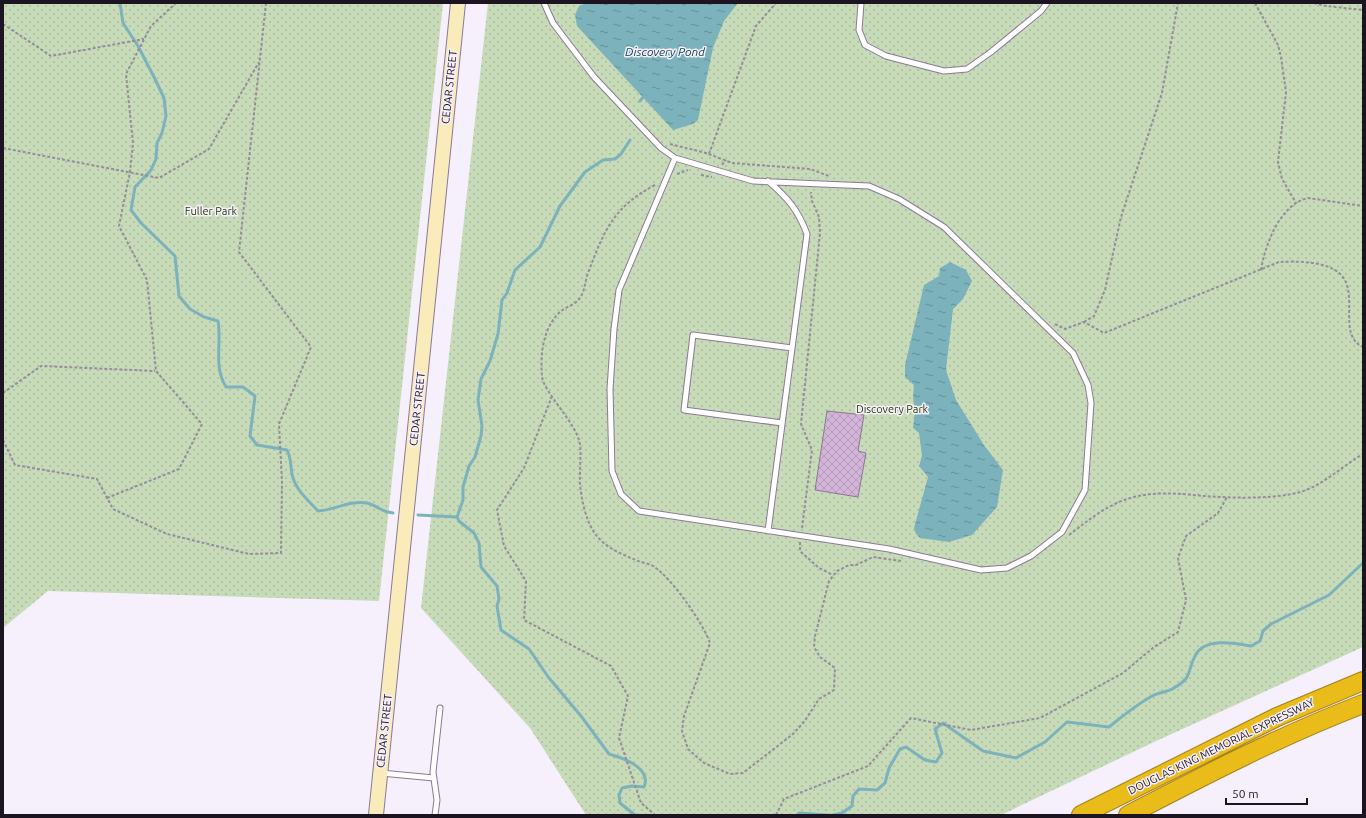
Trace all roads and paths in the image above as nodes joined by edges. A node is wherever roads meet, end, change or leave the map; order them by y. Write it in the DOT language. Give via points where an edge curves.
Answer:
graph roads {
  1 [pos="176,3"];
  2 [pos="266,3"];
  3 [pos="458,3"];
  4 [pos="544,3"];
  5 [pos="776,3"];
  6 [pos="861,3"];
  7 [pos="1047,3"];
  8 [pos="1178,3"];
  9 [pos="1255,3"];
  10 [pos="1314,3"];
  11 [pos="1363,10"];
  12 [pos="3,24"];
  13 [pos="144,39"];
  14 [pos="260,61"];
  15 [pos="670,144"];
  16 [pos="3,148"];
  17 [pos="709,154"];
  18 [pos="675,158"];
  19 [pos="726,160"];
  20 [pos="810,169"];
  21 [pos="717,170"];
  22 [pos="130,172"];
  23 [pos="694,172"];
  24 [pos="699,174"];
  25 [pos="833,177"];
  26 [pos="668,179"];
  27 [pos="768,181"];
  28 [pos="811,183"];
  29 [pos="1296,203"];
  30 [pos="1363,206"];
  31 [pos="1261,270"];
  32 [pos="1084,322"];
  33 [pos="1053,323"];
  34 [pos="1363,347"];
  35 [pos="792,348"];
  36 [pos="156,371"];
  37 [pos="3,393"];
  38 [pos="552,396"];
  39 [pos="782,423"];
  40 [pos="3,440"];
  41 [pos="1363,454"];
  42 [pos="1227,497"];
  43 [pos="107,498"];
  44 [pos="768,531"];
  45 [pos="800,536"];
  46 [pos="1068,537"];
  47 [pos="907,562"];
  48 [pos="833,576"];
  49 [pos="1363,681"];
  50 [pos="1363,704"];
  51 [pos="440,708"];
  52 [pos="380,772"];
  53 [pos="434,778"];
  54 [pos="376,815"];
  55 [pos="435,815"];
  56 [pos="655,815"];
  57 [pos="776,815"];
  58 [pos="1081,815"];
  59 [pos="1128,815"];
  1 -- 13 [label="path" via="151,26"];
  2 -- 14 [label="path"];
  3 -- 52 [label="main road, CEDAR STREET"];
  4 -- 18 [label="lane" via="553,23 594,77 632,120"];
  5 -- 17 [label="path" via="756,26"];
  6 -- 7 [label="lane" via="859,30 865,45 886,56 944,71 967,69 1041,11"];
  8 -- 32 [label="path" via="1162,93 1121,217 1105,290 1094,316"];
  9 -- 29 [label="path" via="1278,45 1281,57 1286,92 1278,162 1282,179"];
  10 -- 11 [label="path"];
  12 -- 13 [label="path" via="51,56"];
  13 -- 22 [label="path" via="126,74 133,143"];
  14 -- 22 [label="path" via="210,149 159,178"];
  14 -- 43 [label="path" via="239,252 311,347 279,424 282,482 281,553 249,554 167,534 113,509"];
  15 -- 17 [label="path"];
  16 -- 22 [label="path"];
  17 -- 19 [label="path"];
  18 -- 21 [label="lane"];
  18 -- 26 [label="lane"];
  19 -- 20 [label="path" via="732,163"];
  19 -- 21 [label="path"];
  20 -- 25 [label="path"];
  20 -- 28 [label="path"];
  21 -- 24 [label="path" via="711,178"];
  21 -- 27 [label="lane" via="753,180"];
  22 -- 36 [label="path" via="119,226 147,280"];
  23 -- 26 [label="path" via="688,170"];
  26 -- 38 [label="path" via="639,194 619,210 606,231 582,295 551,322 545,334 542,378"];
  26 -- 44 [label="lane" via="619,290 610,389 612,471 621,494 639,511"];
  27 -- 28 [label="lane"];
  27 -- 35 [label="lane" via="784,194 799,214 807,234"];
  28 -- 45 [label="path" via="812,201 819,217 820,233 801,424 812,450"];
  28 -- 45 [label="lane" via="869,186 900,199 944,227 1073,353 1088,385 1091,403 1085,490 1062,532 1031,556 1007,568 981,570 889,549"];
  29 -- 30 [label="path" via="1308,198"];
  29 -- 31 [label="path" via="1285,211 1264,251"];
  31 -- 32 [label="path" via="1104,333"];
  31 -- 34 [label="path" via="1280,262 1301,261 1321,265 1339,273 1348,284 1351,337"];
  32 -- 33 [label="path" via="1065,329"];
  35 -- 39 [label="lane"];
  35 -- 39 [label="lane" via="692,335 684,410"];
  36 -- 37 [label="path" via="41,366"];
  36 -- 43 [label="path" via="202,424 179,469"];
  38 -- 48 [label="path" via="579,439 582,455 581,494 593,531 605,545 652,566 667,577 706,630 710,642 684,716 682,731 688,750 704,763 730,774 743,773 793,734 819,699 834,690 835,668 820,656 814,647 829,581"];
  38 -- 56 [label="path" via="524,468 497,510 504,546 526,581 524,620 611,666 628,696 619,738 641,803"];
  39 -- 44 [label="lane"];
  40 -- 43 [label="path" via="15,465 96,479"];
  41 -- 42 [label="path" via="1327,480 1293,494"];
  42 -- 46 [label="path" via="1170,492 1146,495 1119,502 1105,509"];
  42 -- 57 [label="path" via="1218,513 1186,536 1178,558 1186,600 1178,632 1154,647 1123,673 1040,718 971,730 911,718 868,766 784,799"];
  44 -- 45 [label="lane"];
  45 -- 48 [label="path" via="800,551 818,568"];
  47 -- 48 [label="path" via="874,557 836,571"];
  49 -- 58 [label="highway, DOUGLAS KING MEMORIAL EXPRESSWAY" via="1277,717"];
  50 -- 59 [label="highway, DOUGLAS KING MEMORIAL EXPRESSWAY" via="1269,744"];
  51 -- 53 [label="lane"];
  52 -- 53 [label="lane"];
  52 -- 54 [label="main road, CEDAR STREET"];
  53 -- 55 [label="lane" via="437,800"];
}
